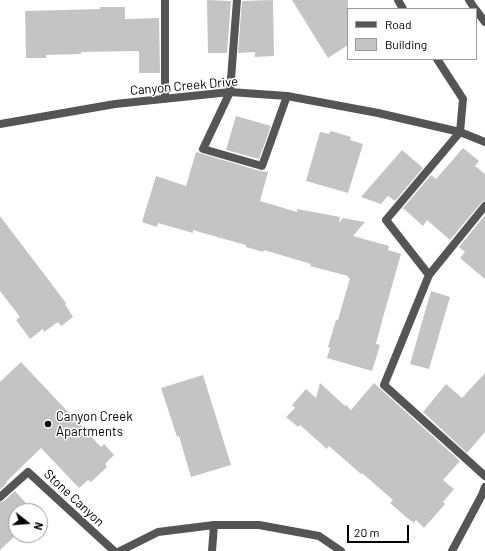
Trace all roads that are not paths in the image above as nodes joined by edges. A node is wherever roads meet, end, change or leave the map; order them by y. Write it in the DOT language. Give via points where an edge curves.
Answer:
graph roads {
  1 [pos="166,0"];
  2 [pos="237,0"];
  3 [pos="477,11"];
  4 [pos="485,22"];
  5 [pos="437,60"];
  6 [pos="230,92"];
  7 [pos="287,96"];
  8 [pos="165,99"];
  9 [pos="0,124"];
  10 [pos="460,132"];
  11 [pos="485,142"];
  12 [pos="485,206"];
  13 [pos="429,275"];
  14 [pos="485,476"];
  15 [pos="485,487"];
  16 [pos="0,497"];
  17 [pos="214,525"];
  18 [pos="114,551"];
  19 [pos="120,551"];
  20 [pos="212,551"];
  21 [pos="341,551"];
  22 [pos="452,551"];
  1 -- 8 [label="street"];
  2 -- 6 [label="street"];
  3 -- 4 [label="street"];
  5 -- 10 [label="street" via="463,99"];
  6 -- 7 [label="street, Canyon Creek Drive"];
  6 -- 7 [label="street" via="203,149 262,166"];
  6 -- 8 [label="street, Canyon Creek Drive"];
  7 -- 10 [label="street, Canyon Creek Drive"];
  8 -- 9 [label="street, Canyon Creek Drive" via="115,104"];
  10 -- 11 [label="street, Canyon Creek Drive"];
  10 -- 13 [label="street" via="386,220"];
  12 -- 13 [label="street"];
  13 -- 14 [label="street" via="384,386"];
  15 -- 22 [label="street"];
  16 -- 18 [label="street, Stone Canyon" via="28,472"];
  17 -- 19 [label="street" via="158,532"];
  17 -- 20 [label="street"];
  17 -- 21 [label="street" via="258,525 319,536"];
}
